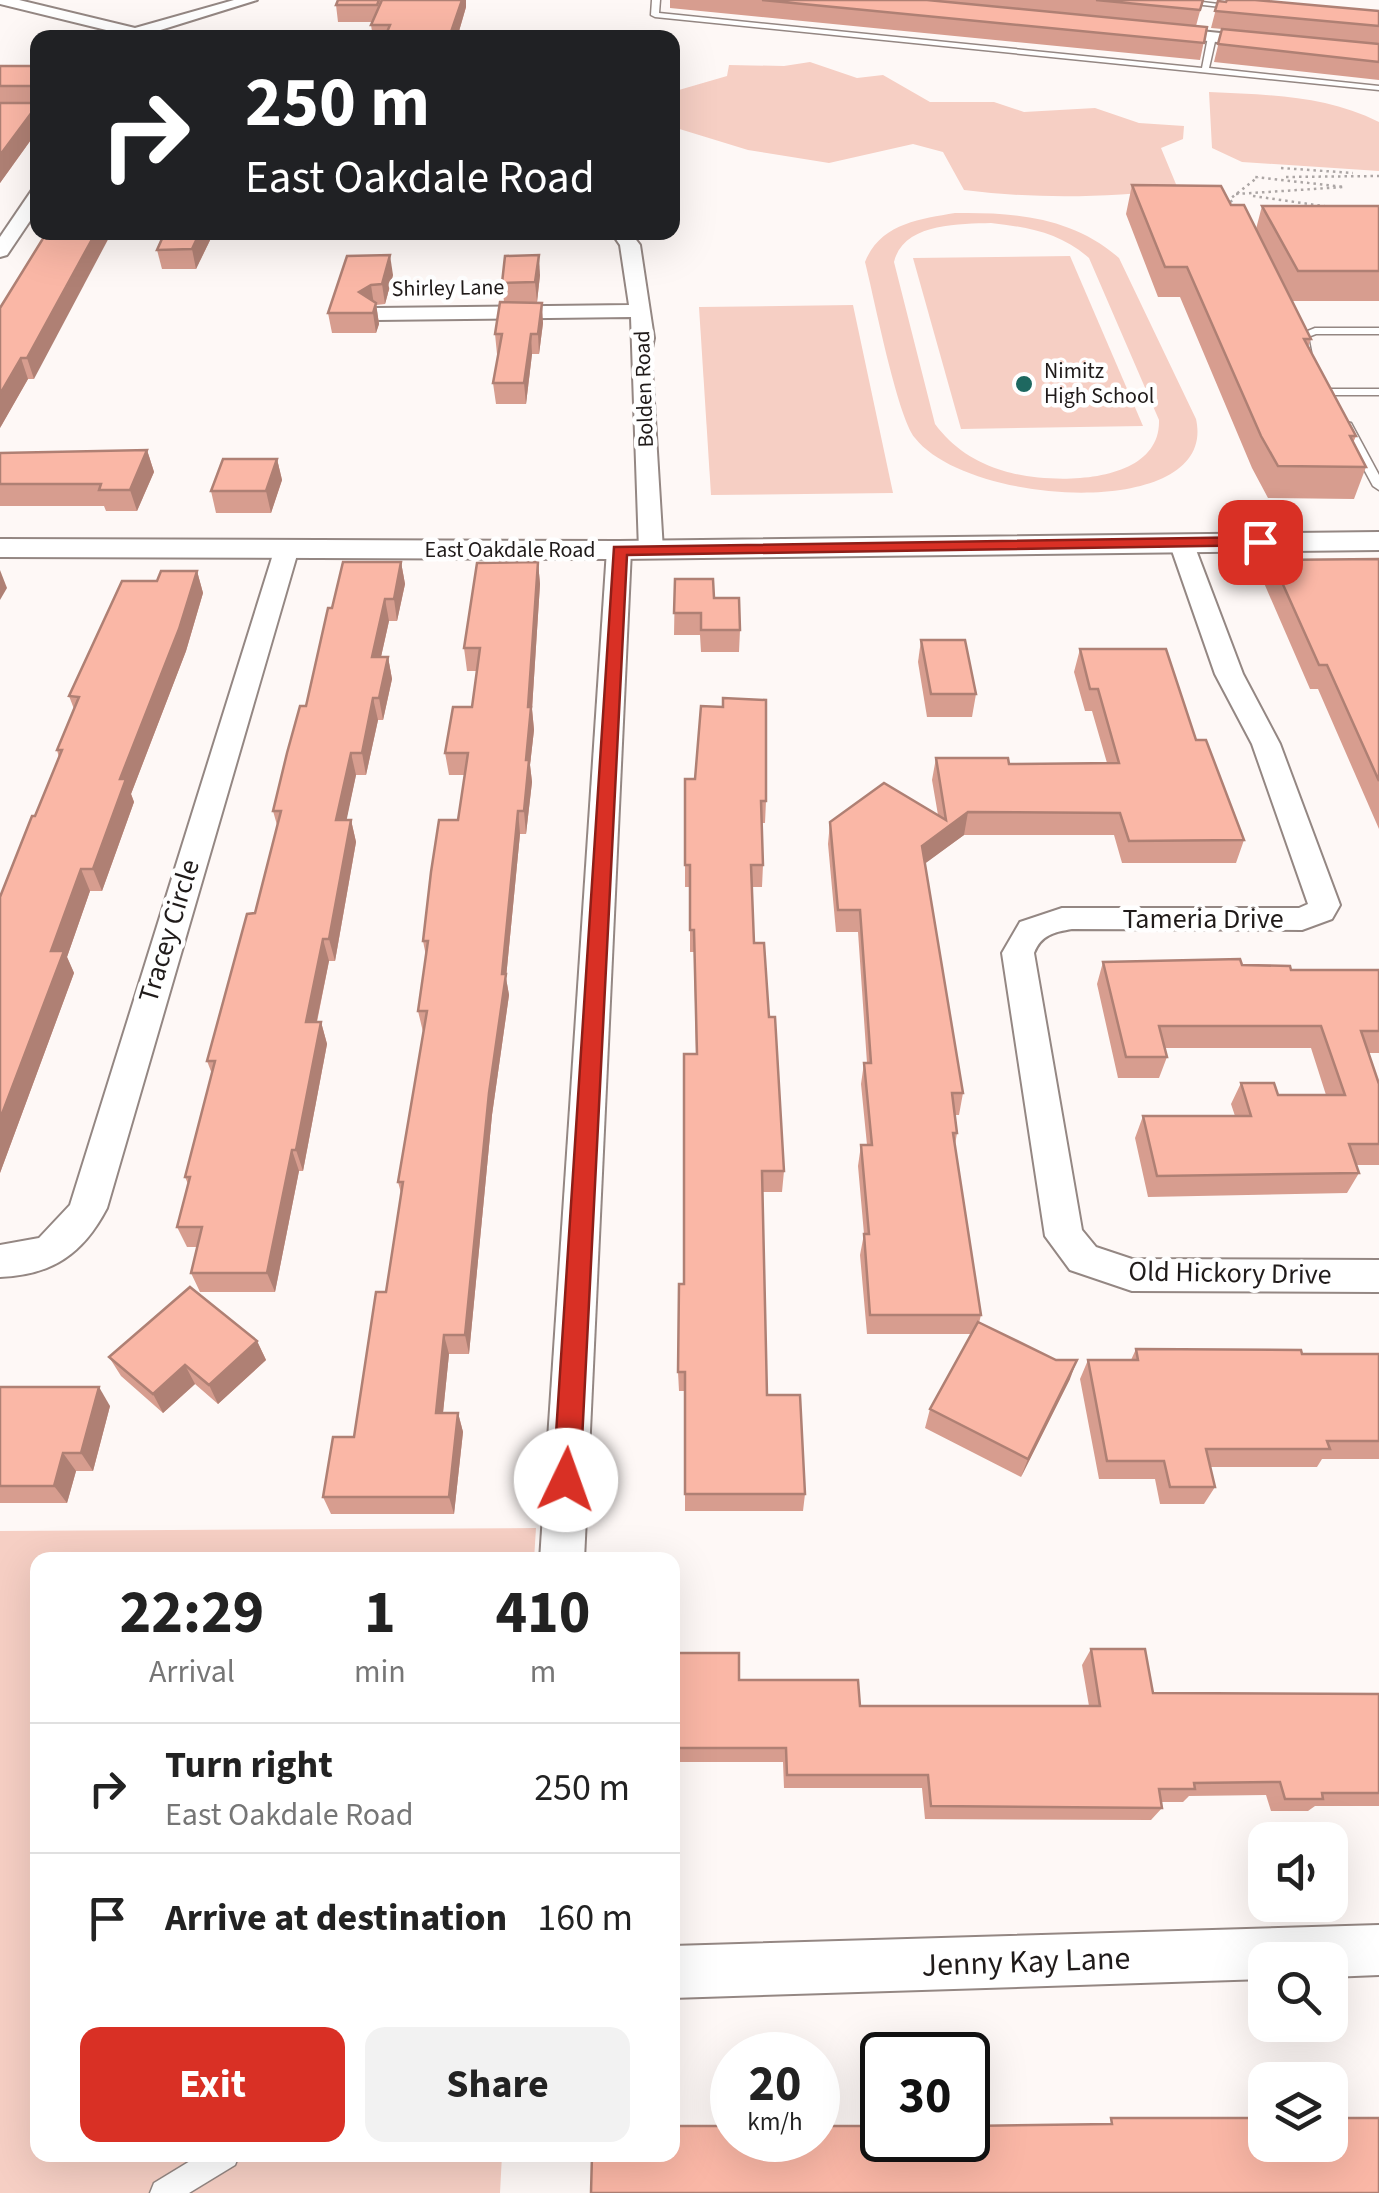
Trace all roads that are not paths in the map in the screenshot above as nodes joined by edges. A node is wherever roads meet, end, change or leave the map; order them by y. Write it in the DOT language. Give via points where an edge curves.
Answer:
graph roads {
  1 [pos="0,0"];
  2 [pos="250,0"];
  3 [pos="656,0"];
  4 [pos="1162,0"];
  5 [pos="1210,4"];
  6 [pos="1248,8"];
  7 [pos="131,30"];
  8 [pos="147,30"];
  9 [pos="1143,30"];
  10 [pos="1207,36"];
  11 [pos="1286,44"];
  12 [pos="1205,70"];
  13 [pos="1379,88"];
  14 [pos="30,206"];
  15 [pos="626,240"];
  16 [pos="0,251"];
  17 [pos="640,311"];
  18 [pos="376,314"];
  19 [pos="1296,324"];
  20 [pos="1315,330"];
  21 [pos="1379,331"];
  22 [pos="1312,362"];
  23 [pos="1320,377"];
  24 [pos="1329,392"];
  25 [pos="1379,392"];
  26 [pos="1379,486"];
  27 [pos="1379,541"];
  28 [pos="1181,542"];
  29 [pos="0,548"];
  30 [pos="287,548"];
  31 [pos="635,550"];
  32 [pos="1083,1258"];
  33 [pos="0,1261"];
  34 [pos="1379,1276"];
  35 [pos="563,1552"];
  36 [pos="1379,1950"];
  37 [pos="680,1972"];
  38 [pos="214,2162"];
  39 [pos="164,2193"];
  1 -- 7 [label="street"];
  2 -- 8 [label="street"];
  3 -- 12 [label="lane" via="655,14"];
  4 -- 5 [label="lane"];
  5 -- 6 [label="lane"];
  5 -- 10 [label="lane"];
  9 -- 10 [label="street"];
  10 -- 11 [label="street"];
  10 -- 12 [label="lane"];
  12 -- 13 [label="lane"];
  14 -- 16 [label="street"];
  15 -- 17 [label="street, Bolden Road"];
  17 -- 18 [label="street, Shirley Lane"];
  17 -- 31 [label="street, Bolden Road"];
  19 -- 20 [label="lane"];
  20 -- 21 [label="lane"];
  20 -- 22 [label="lane" via="1302,340"];
  23 -- 24 [label="lane"];
  24 -- 25 [label="lane"];
  24 -- 26 [label="lane"];
  27 -- 28 [label="street, East Oakdale Road"];
  28 -- 31 [label="street, East Oakdale Road"];
  28 -- 32 [label="street, Tameria Drive" via="1230,674 1266,744 1324,905 1302,918 1072,918 1040,922 1024,933 1018,953 1064,1236"];
  29 -- 30 [label="street, East Oakdale Road"];
  30 -- 31 [label="street, East Oakdale Road"];
  30 -- 33 [label="street, Tracey Circle" via="88,1208 62,1247 35,1259"];
  31 -- 35 [label="street, Bolden Road"];
  32 -- 34 [label="street, Old Hickory Drive" via="1132,1274"];
  36 -- 37 [label="street, Jenny Kay Lane"];
  38 -- 39 [label="lane"];
}
